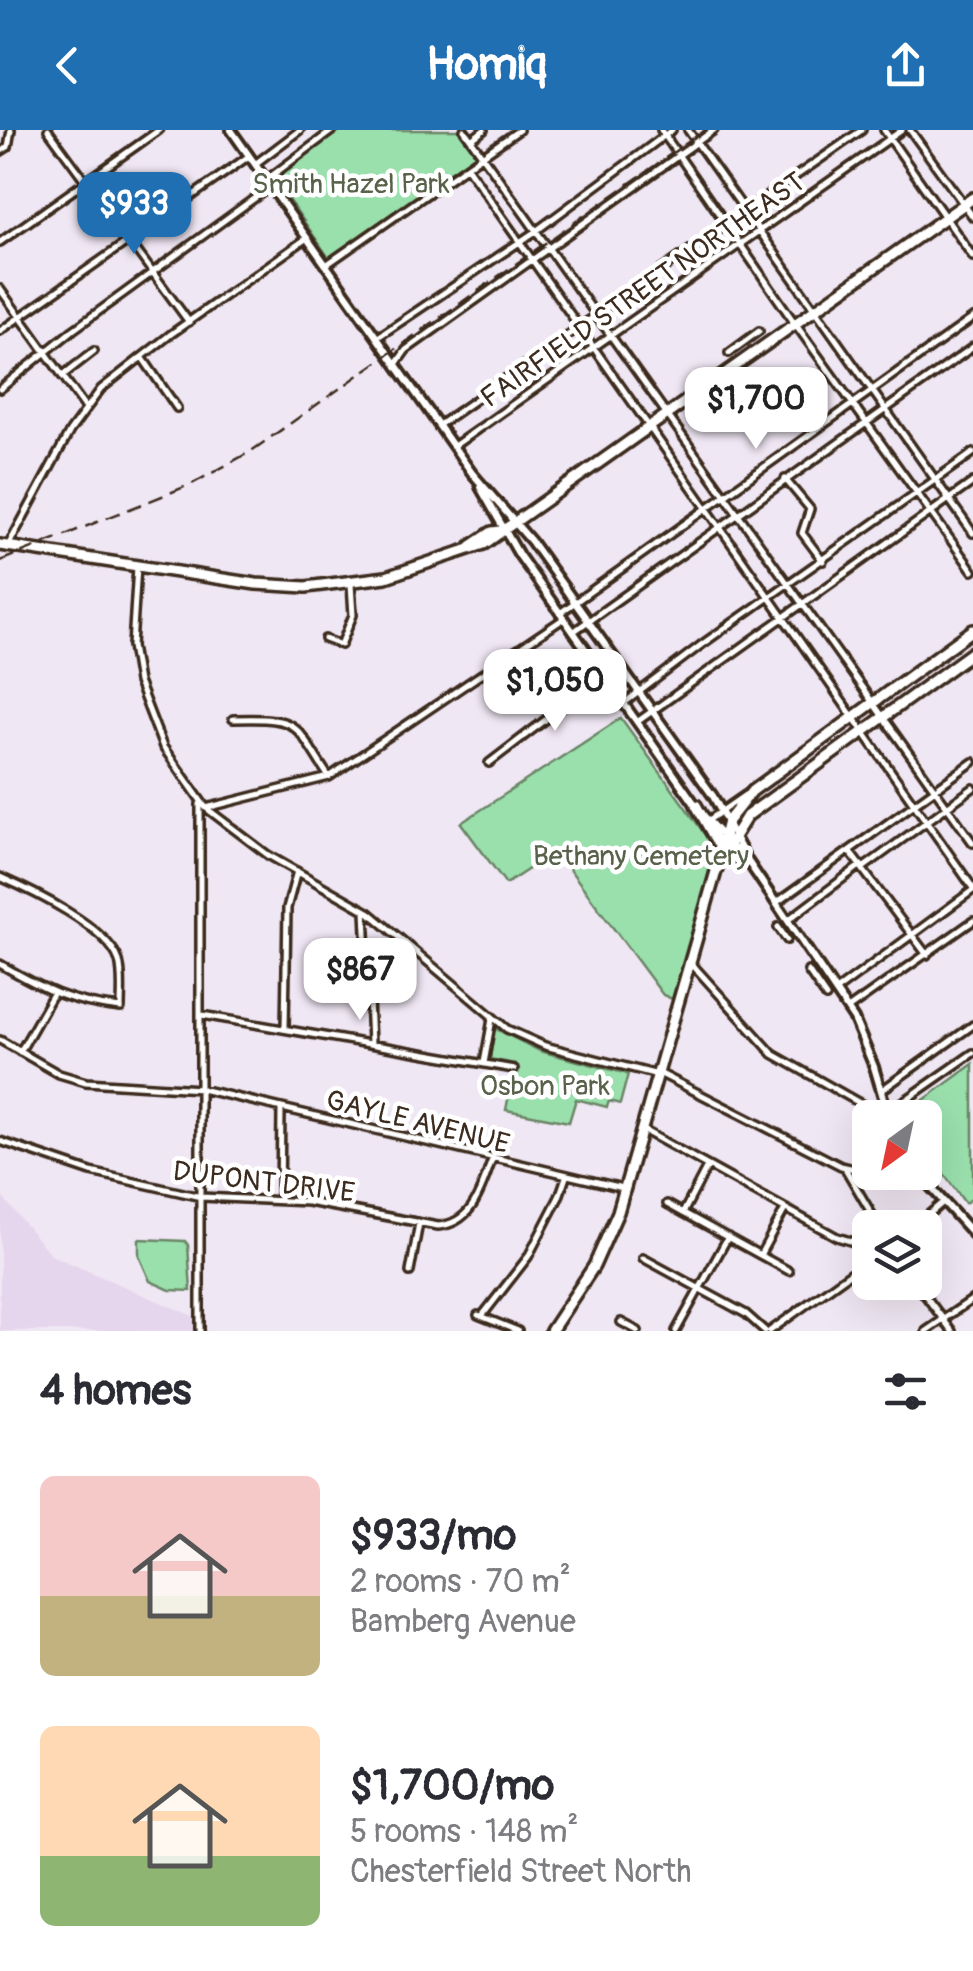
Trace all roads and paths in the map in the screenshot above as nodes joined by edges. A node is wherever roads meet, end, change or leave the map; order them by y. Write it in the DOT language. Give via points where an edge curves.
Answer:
graph roads {
  1 [pos="11,130"];
  2 [pos="48,130"];
  3 [pos="159,130"];
  4 [pos="231,130"];
  5 [pos="300,130"];
  6 [pos="333,130"];
  7 [pos="464,130"];
  8 [pos="484,130"];
  9 [pos="519,130"];
  10 [pos="672,130"];
  11 [pos="688,130"];
  12 [pos="714,130"];
  13 [pos="862,130"];
  14 [pos="884,130"];
  15 [pos="902,130"];
  16 [pos="910,130"];
  17 [pos="662,133"];
  18 [pos="890,139"];
  19 [pos="470,140"];
  20 [pos="698,142"];
  21 [pos="0,152"];
  22 [pos="482,156"];
  23 [pos="679,156"];
  24 [pos="252,160"];
  25 [pos="466,166"];
  26 [pos="86,181"];
  27 [pos="268,183"];
  28 [pos="968,201"];
  29 [pos="746,212"];
  30 [pos="973,217"];
  31 [pos="945,218"];
  32 [pos="726,225"];
  33 [pos="536,230"];
  34 [pos="759,230"];
  35 [pos="308,238"];
  36 [pos="128,240"];
  37 [pos="0,242"];
  38 [pos="518,242"];
  39 [pos="740,244"];
  40 [pos="548,249"];
  41 [pos="973,257"];
  42 [pos="531,262"];
  43 [pos="326,265"];
  44 [pos="152,272"];
  45 [pos="0,288"];
  46 [pos="816,310"];
  47 [pos="595,314"];
  48 [pos="20,316"];
  49 [pos="973,318"];
  50 [pos="189,322"];
  51 [pos="796,325"];
  52 [pos="577,327"];
  53 [pos="0,330"];
  54 [pos="610,336"];
  55 [pos="378,337"];
  56 [pos="744,342"];
  57 [pos="973,346"];
  58 [pos="764,348"];
  59 [pos="593,349"];
  60 [pos="94,351"];
  61 [pos="45,352"];
  62 [pos="730,353"];
  63 [pos="754,355"];
  64 [pos="142,356"];
  65 [pos="396,364"];
  66 [pos="62,376"];
  67 [pos="0,389"];
  68 [pos="872,390"];
  69 [pos="853,404"];
  70 [pos="86,408"];
  71 [pos="177,408"];
  72 [pos="885,409"];
  73 [pos="668,416"];
  74 [pos="866,422"];
  75 [pos="439,425"];
  76 [pos="650,428"];
  77 [pos="454,446"];
  78 [pos="973,453"];
  79 [pos="472,472"];
  80 [pos="786,479"];
  81 [pos="935,480"];
  82 [pos="973,482"];
  83 [pos="917,494"];
  84 [pos="722,495"];
  85 [pos="949,498"];
  86 [pos="705,508"];
  87 [pos="930,511"];
  88 [pos="736,514"];
  89 [pos="516,523"];
  90 [pos="718,528"];
  91 [pos="504,530"];
  92 [pos="973,533"];
  93 [pos="4,545"];
  94 [pos="823,561"];
  95 [pos="137,566"];
  96 [pos="973,571"];
  97 [pos="351,584"];
  98 [pos="787,585"];
  99 [pos="768,597"];
  100 [pos="574,602"];
  101 [pos="801,604"];
  102 [pos="561,616"];
  103 [pos="782,617"];
  104 [pos="588,621"];
  105 [pos="973,630"];
  106 [pos="573,632"];
  107 [pos="325,639"];
  108 [pos="973,652"];
  109 [pos="606,678"];
  110 [pos="638,692"];
  111 [pos="872,703"];
  112 [pos="624,704"];
  113 [pos="652,710"];
  114 [pos="853,717"];
  115 [pos="882,718"];
  116 [pos="234,720"];
  117 [pos="636,722"];
  118 [pos="862,732"];
  119 [pos="973,762"];
  120 [pos="488,763"];
  121 [pos="329,777"];
  122 [pos="973,788"];
  123 [pos="752,790"];
  124 [pos="934,790"];
  125 [pos="200,801"];
  126 [pos="696,805"];
  127 [pos="913,805"];
  128 [pos="946,807"];
  129 [pos="206,808"];
  130 [pos="736,808"];
  131 [pos="722,810"];
  132 [pos="744,818"];
  133 [pos="709,820"];
  134 [pos="728,821"];
  135 [pos="926,822"];
  136 [pos="729,836"];
  137 [pos="973,843"];
  138 [pos="720,849"];
  139 [pos="850,851"];
  140 [pos="744,858"];
  141 [pos="719,861"];
  142 [pos="862,866"];
  143 [pos="297,871"];
  144 [pos="0,877"];
  145 [pos="973,889"];
  146 [pos="776,903"];
  147 [pos="365,909"];
  148 [pos="790,922"];
  149 [pos="973,922"];
  150 [pos="912,936"];
  151 [pos="787,940"];
  152 [pos="927,955"];
  153 [pos="690,961"];
  154 [pos="0,964"];
  155 [pos="808,971"];
  156 [pos="828,977"];
  157 [pos="818,984"];
  158 [pos="837,990"];
  159 [pos="53,994"];
  160 [pos="826,997"];
  161 [pos="848,1009"];
  162 [pos="201,1015"];
  163 [pos="492,1019"];
  164 [pos="973,1025"];
  165 [pos="285,1028"];
  166 [pos="0,1040"];
  167 [pos="370,1043"];
  168 [pos="20,1052"];
  169 [pos="973,1053"];
  170 [pos="484,1063"];
  171 [pos="514,1069"];
  172 [pos="658,1074"];
  173 [pos="201,1089"];
  174 [pos="881,1091"];
  175 [pos="858,1100"];
  176 [pos="883,1100"];
  177 [pos="909,1100"];
  178 [pos="281,1108"];
  179 [pos="643,1130"];
  180 [pos="0,1140"];
  181 [pos="492,1160"];
  182 [pos="708,1166"];
  183 [pos="846,1168"];
  184 [pos="852,1168"];
  185 [pos="566,1177"];
  186 [pos="626,1189"];
  187 [pos="932,1190"];
  188 [pos="201,1197"];
  189 [pos="280,1200"];
  190 [pos="942,1203"];
  191 [pos="666,1204"];
  192 [pos="785,1209"];
  193 [pos="870,1210"];
  194 [pos="934,1210"];
  195 [pos="682,1212"];
  196 [pos="419,1223"];
  197 [pos="973,1234"];
  198 [pos="728,1237"];
  199 [pos="852,1243"];
  200 [pos="760,1254"];
  201 [pos="643,1258"];
  202 [pos="789,1271"];
  203 [pos="410,1272"];
  204 [pos="852,1272"];
  205 [pos="699,1289"];
  206 [pos="973,1298"];
  207 [pos="929,1300"];
  208 [pos="943,1319"];
  209 [pos="620,1322"];
  210 [pos="200,1331"];
  211 [pos="518,1331"];
  212 [pos="552,1331"];
  213 [pos="638,1331"];
  214 [pos="676,1331"];
  215 [pos="767,1331"];
  216 [pos="926,1331"];
  217 [pos="952,1331"];
  1 -- 21 [label="street"];
  2 -- 26 [label="street"];
  3 -- 26 [label="street"];
  4 -- 24 [label="street"];
  5 -- 24 [label="street"];
  6 -- 27 [label="street"];
  7 -- 19 [label="street"];
  8 -- 19 [label="street"];
  9 -- 22 [label="street"];
  10 -- 17 [label="street"];
  11 -- 20 [label="street"];
  12 -- 20 [label="street"];
  13 -- 29 [label="street, FAIRFIELD STREET NORTHEAST"];
  14 -- 18 [label="street"];
  15 -- 18 [label="street, FAIRFIELD STREET NORTHEAST"];
  16 -- 28 [label="street"];
  17 -- 23 [label="street"];
  17 -- 33 [label="street"];
  18 -- 31 [label="street"];
  18 -- 34 [label="street, FAIRFIELD STREET NORTHEAST"];
  19 -- 22 [label="street"];
  20 -- 23 [label="street"];
  20 -- 29 [label="street"];
  22 -- 25 [label="street"];
  22 -- 33 [label="street"];
  23 -- 32 [label="street"];
  23 -- 40 [label="street"];
  24 -- 27 [label="street"];
  24 -- 36 [label="street"];
  25 -- 38 [label="street"];
  25 -- 43 [label="street"];
  26 -- 36 [label="street"];
  26 -- 37 [label="street"];
  27 -- 35 [label="street"];
  27 -- 44 [label="street"];
  28 -- 30 [label="street"];
  28 -- 31 [label="main road"];
  29 -- 32 [label="street, FAIRFIELD STREET NORTHEAST"];
  29 -- 34 [label="street"];
  31 -- 41 [label="street"];
  31 -- 46 [label="main road"];
  32 -- 39 [label="street"];
  32 -- 47 [label="street, FAIRFIELD STREET NORTHEAST"];
  33 -- 38 [label="street"];
  33 -- 40 [label="street"];
  34 -- 39 [label="street, FAIRFIELD STREET NORTHEAST"];
  34 -- 46 [label="street"];
  35 -- 43 [label="street"];
  35 -- 50 [label="street"];
  36 -- 44 [label="street"];
  36 -- 48 [label="street"];
  38 -- 42 [label="street"];
  38 -- 55 [label="street"];
  39 -- 51 [label="street"];
  39 -- 54 [label="street, FAIRFIELD STREET NORTHEAST"];
  40 -- 42 [label="street"];
  40 -- 47 [label="street"];
  42 -- 52 [label="street"];
  42 -- 65 [label="street" via="406,350"];
  43 -- 55 [label="street"];
  44 -- 50 [label="street"];
  44 -- 61 [label="street"];
  45 -- 48 [label="street"];
  46 -- 51 [label="main road"];
  46 -- 68 [label="street"];
  47 -- 52 [label="street, FAIRFIELD STREET NORTHEAST"];
  47 -- 54 [label="street"];
  48 -- 53 [label="street"];
  48 -- 61 [label="street"];
  49 -- 68 [label="street"];
  50 -- 64 [label="street"];
  51 -- 58 [label="main road"];
  51 -- 69 [label="street"];
  52 -- 59 [label="street"];
  52 -- 75 [label="street, FAIRFIELD STREET NORTHEAST"];
  54 -- 59 [label="street, FAIRFIELD STREET NORTHEAST"];
  54 -- 73 [label="street"];
  55 -- 65 [label="street"];
  56 -- 58 [label="street" via="757,333"];
  56 -- 62 [label="street"];
  56 -- 63 [label="street"];
  57 -- 72 [label="street"];
  58 -- 63 [label="main road"];
  59 -- 76 [label="street"];
  59 -- 77 [label="street, FAIRFIELD STREET NORTHEAST"];
  60 -- 66 [label="street"];
  61 -- 66 [label="street"];
  61 -- 67 [label="street"];
  63 -- 73 [label="main road"];
  64 -- 70 [label="street"];
  64 -- 71 [label="street"];
  65 -- 75 [label="street"];
  66 -- 70 [label="street"];
  68 -- 69 [label="street"];
  68 -- 72 [label="street"];
  69 -- 74 [label="street"];
  69 -- 84 [label="street"];
  70 -- 93 [label="street"];
  72 -- 74 [label="street"];
  72 -- 81 [label="street"];
  73 -- 76 [label="main road"];
  73 -- 84 [label="street"];
  74 -- 80 [label="street"];
  74 -- 83 [label="street"];
  75 -- 77 [label="street"];
  76 -- 86 [label="street"];
  76 -- 89 [label="main road"];
  77 -- 79 [label="street"];
  78 -- 81 [label="street"];
  79 -- 89 [label="street"];
  79 -- 91 [label="street"];
  80 -- 88 [label="street"];
  80 -- 94 [label="street" via="810,509 802,533"];
  81 -- 83 [label="street"];
  81 -- 85 [label="street"];
  82 -- 85 [label="street"];
  83 -- 87 [label="street"];
  83 -- 94 [label="street"];
  84 -- 86 [label="street"];
  84 -- 88 [label="street"];
  85 -- 87 [label="street"];
  85 -- 92 [label="street"];
  86 -- 90 [label="street"];
  86 -- 100 [label="street"];
  87 -- 96 [label="street"];
  87 -- 101 [label="street"];
  88 -- 90 [label="street"];
  88 -- 98 [label="street"];
  89 -- 91 [label="main road"];
  89 -- 100 [label="street"];
  90 -- 99 [label="street"];
  90 -- 104 [label="street"];
  91 -- 97 [label="main road" via="407,571"];
  91 -- 102 [label="street"];
  93 -- 95 [label="main road"];
  94 -- 98 [label="street"];
  95 -- 97 [label="main road" via="273,585"];
  95 -- 125 [label="street" via="132,646 138,682 163,747"];
  97 -- 107 [label="street" via="353,615 341,646"];
  98 -- 99 [label="street"];
  98 -- 101 [label="street"];
  99 -- 103 [label="street"];
  99 -- 110 [label="street"];
  100 -- 102 [label="street"];
  100 -- 104 [label="street"];
  101 -- 103 [label="street"];
  101 -- 111 [label="street"];
  102 -- 106 [label="street"];
  102 -- 121 [label="street"];
  103 -- 113 [label="street"];
  103 -- 114 [label="street"];
  104 -- 106 [label="street"];
  104 -- 110 [label="street"];
  105 -- 111 [label="main road"];
  106 -- 109 [label="street"];
  108 -- 115 [label="main road"];
  109 -- 112 [label="street"];
  109 -- 120 [label="street"];
  110 -- 112 [label="street"];
  110 -- 113 [label="street"];
  111 -- 114 [label="main road"];
  111 -- 115 [label="street"];
  112 -- 117 [label="street"];
  113 -- 117 [label="street"];
  113 -- 131 [label="street"];
  114 -- 118 [label="street"];
  114 -- 123 [label="main road"];
  115 -- 118 [label="main road"];
  115 -- 124 [label="street"];
  116 -- 121 [label="street" via="274,718 293,725"];
  117 -- 126 [label="street"];
  118 -- 127 [label="street"];
  118 -- 132 [label="main road"];
  119 -- 124 [label="street"];
  121 -- 129 [label="street"];
  122 -- 128 [label="street"];
  123 -- 130 [label="main road"];
  123 -- 131 [label="street"];
  124 -- 127 [label="street"];
  124 -- 128 [label="street"];
  125 -- 129 [label="street"];
  125 -- 162 [label="street"];
  126 -- 133 [label="street"];
  126 -- 138 [label="main road"];
  127 -- 135 [label="street"];
  127 -- 139 [label="street"];
  128 -- 135 [label="street"];
  128 -- 137 [label="street"];
  129 -- 143 [label="street"];
  130 -- 132 [label="main road"];
  130 -- 134 [label="main road"];
  131 -- 133 [label="street"];
  131 -- 134 [label="street"];
  132 -- 136 [label="main road"];
  133 -- 136 [label="street"];
  134 -- 136 [label="main road"];
  135 -- 142 [label="street"];
  135 -- 145 [label="street"];
  136 -- 138 [label="main road"];
  136 -- 140 [label="street"];
  136 -- 141 [label="main road"];
  138 -- 141 [label="main road"];
  139 -- 142 [label="street"];
  139 -- 146 [label="street"];
  140 -- 141 [label="main road"];
  140 -- 146 [label="street"];
  141 -- 153 [label="main road"];
  142 -- 148 [label="street"];
  142 -- 150 [label="street"];
  143 -- 147 [label="street"];
  143 -- 165 [label="street" via="287,908"];
  144 -- 159 [label="street" via="32,890 108,943 120,964 121,1008"];
  145 -- 150 [label="street"];
  146 -- 148 [label="street"];
  147 -- 163 [label="street"];
  147 -- 167 [label="street"];
  148 -- 151 [label="street" via="780,930"];
  148 -- 156 [label="street"];
  149 -- 152 [label="street"];
  150 -- 152 [label="street"];
  150 -- 158 [label="street"];
  152 -- 161 [label="street"];
  153 -- 172 [label="main road"];
  153 -- 175 [label="street" via="773,1054"];
  154 -- 159 [label="street"];
  155 -- 157 [label="street"];
  156 -- 157 [label="street"];
  156 -- 158 [label="street"];
  157 -- 160 [label="street"];
  158 -- 161 [label="street"];
  159 -- 168 [label="street"];
  161 -- 174 [label="street"];
  162 -- 165 [label="street"];
  162 -- 173 [label="street"];
  163 -- 170 [label="street"];
  163 -- 172 [label="street" via="544,1046"];
  164 -- 174 [label="street"];
  165 -- 167 [label="street"];
  166 -- 168 [label="street, GAYLE AVENUE"];
  167 -- 170 [label="street"];
  168 -- 173 [label="street, GAYLE AVENUE" via="86,1082"];
  169 -- 177 [label="street"];
  170 -- 171 [label="street"];
  172 -- 179 [label="main road"];
  172 -- 183 [label="street"];
  173 -- 178 [label="street, GAYLE AVENUE"];
  173 -- 188 [label="street"];
  174 -- 176 [label="street"];
  178 -- 181 [label="street, GAYLE AVENUE"];
  178 -- 189 [label="street"];
  179 -- 182 [label="street"];
  179 -- 186 [label="main road"];
  180 -- 188 [label="street, DUPONT DRIVE" via="91,1172"];
  181 -- 185 [label="street, GAYLE AVENUE"];
  181 -- 196 [label="street, DUPONT DRIVE" via="462,1218 443,1226"];
  182 -- 192 [label="street"];
  182 -- 195 [label="street"];
  183 -- 184 [label="street"];
  183 -- 193 [label="street"];
  185 -- 186 [label="street, GAYLE AVENUE"];
  185 -- 211 [label="street" via="524,1264 480,1316"];
  186 -- 212 [label="main road" via="594,1266"];
  187 -- 190 [label="street"];
  188 -- 189 [label="street, DUPONT DRIVE"];
  188 -- 210 [label="street"];
  189 -- 196 [label="street, DUPONT DRIVE"];
  190 -- 194 [label="street"];
  190 -- 197 [label="street"];
  191 -- 195 [label="street"];
  192 -- 199 [label="street"];
  192 -- 200 [label="street"];
  195 -- 198 [label="street"];
  196 -- 203 [label="street"];
  198 -- 200 [label="street"];
  198 -- 205 [label="street"];
  200 -- 202 [label="street"];
  201 -- 205 [label="street"];
  204 -- 215 [label="street"];
  205 -- 214 [label="street"];
  205 -- 215 [label="street"];
  206 -- 208 [label="street"];
  207 -- 208 [label="street"];
  208 -- 216 [label="street"];
  208 -- 217 [label="street"];
  209 -- 213 [label="street"];
}
